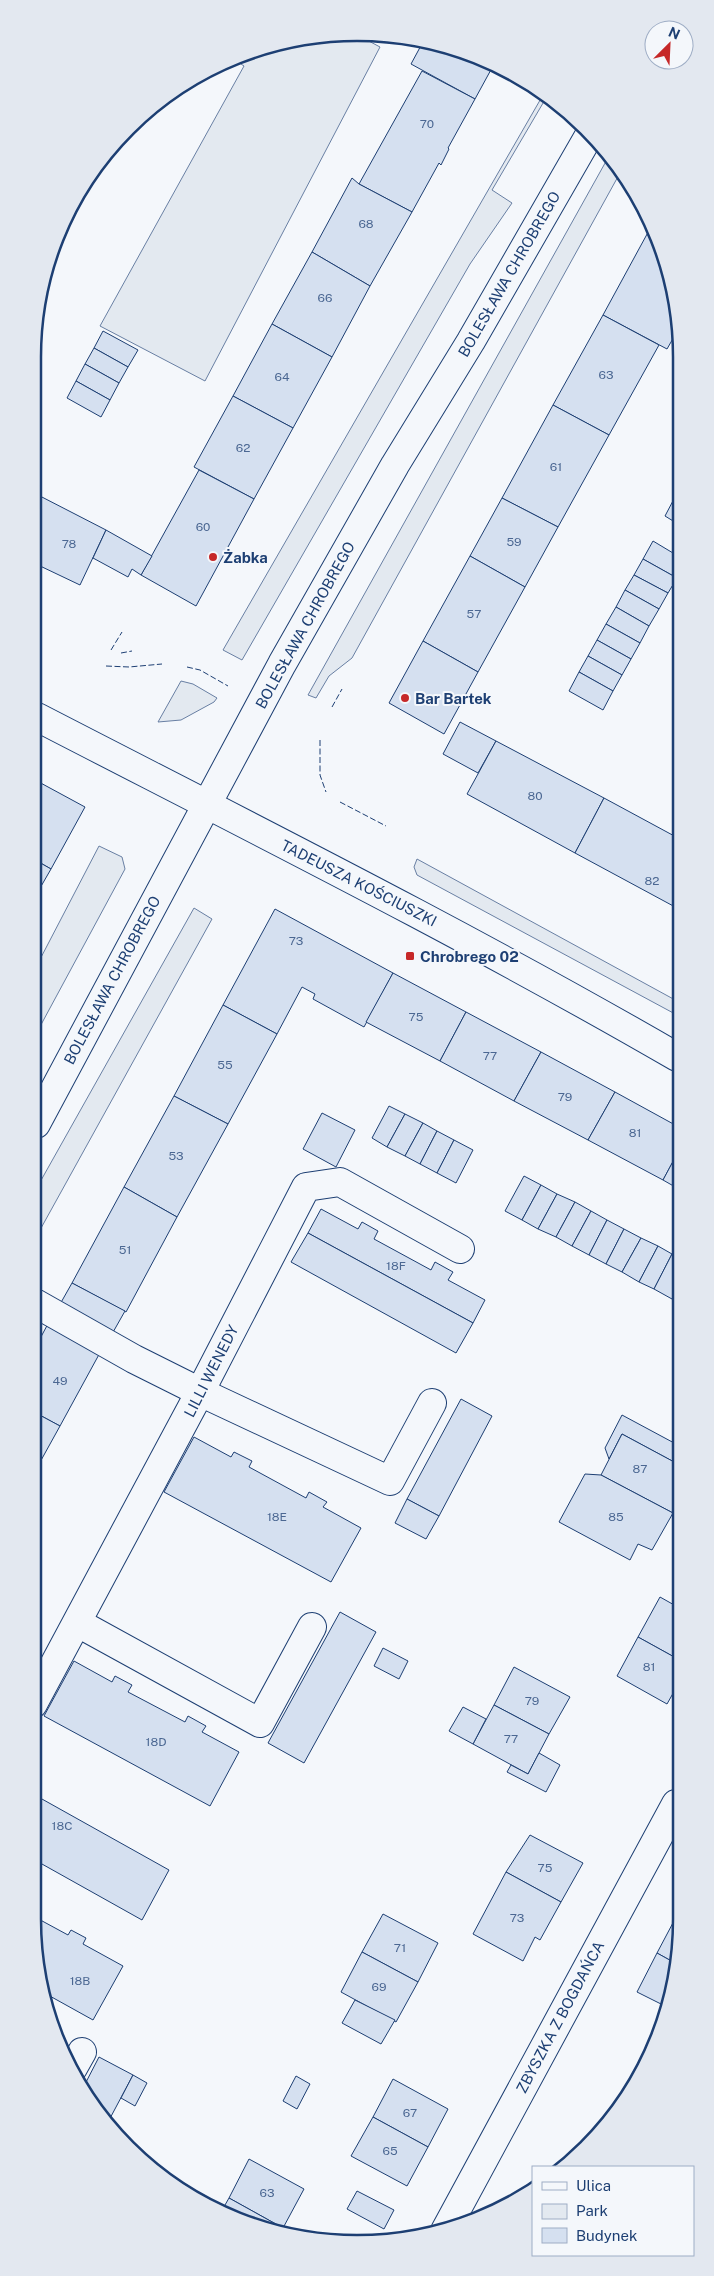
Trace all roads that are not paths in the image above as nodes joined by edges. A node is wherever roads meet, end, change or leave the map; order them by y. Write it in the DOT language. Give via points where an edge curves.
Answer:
graph roads {
  1 [pos="586,141"];
  2 [pos="41,719"];
  3 [pos="208,806"];
  4 [pos="673,1055"];
  5 [pos="41,1115"];
  6 [pos="460,1249"];
  7 [pos="41,1306"];
  8 [pos="200,1392"];
  9 [pos="432,1404"];
  10 [pos="78,1623"];
  11 [pos="312,1627"];
  12 [pos="41,1690"];
  13 [pos="673,1810"];
  14 [pos="451,2220"];
  1 -- 3 [label="street, BOLESŁAWA CHROBREGO" via="476,333 395,465 282,664"];
  2 -- 3 [label="street, TADEUSZA KOŚCIUSZKI"];
  3 -- 4 [label="street, TADEUSZA KOŚCIUSZKI" via="379,892"];
  3 -- 5 [label="street, BOLESŁAWA CHROBREGO"];
  6 -- 8 [label="street, LILLI WENEDY" via="340,1182 306,1187"];
  7 -- 8 [label="street"];
  8 -- 9 [label="street" via="390,1481"];
  8 -- 10 [label="street, LILLI WENEDY"];
  10 -- 11 [label="street" via="260,1723"];
  10 -- 12 [label="street, LILLI WENEDY"];
  13 -- 14 [label="street, ZBYSZKA Z BOGDAŃCA"];
}
